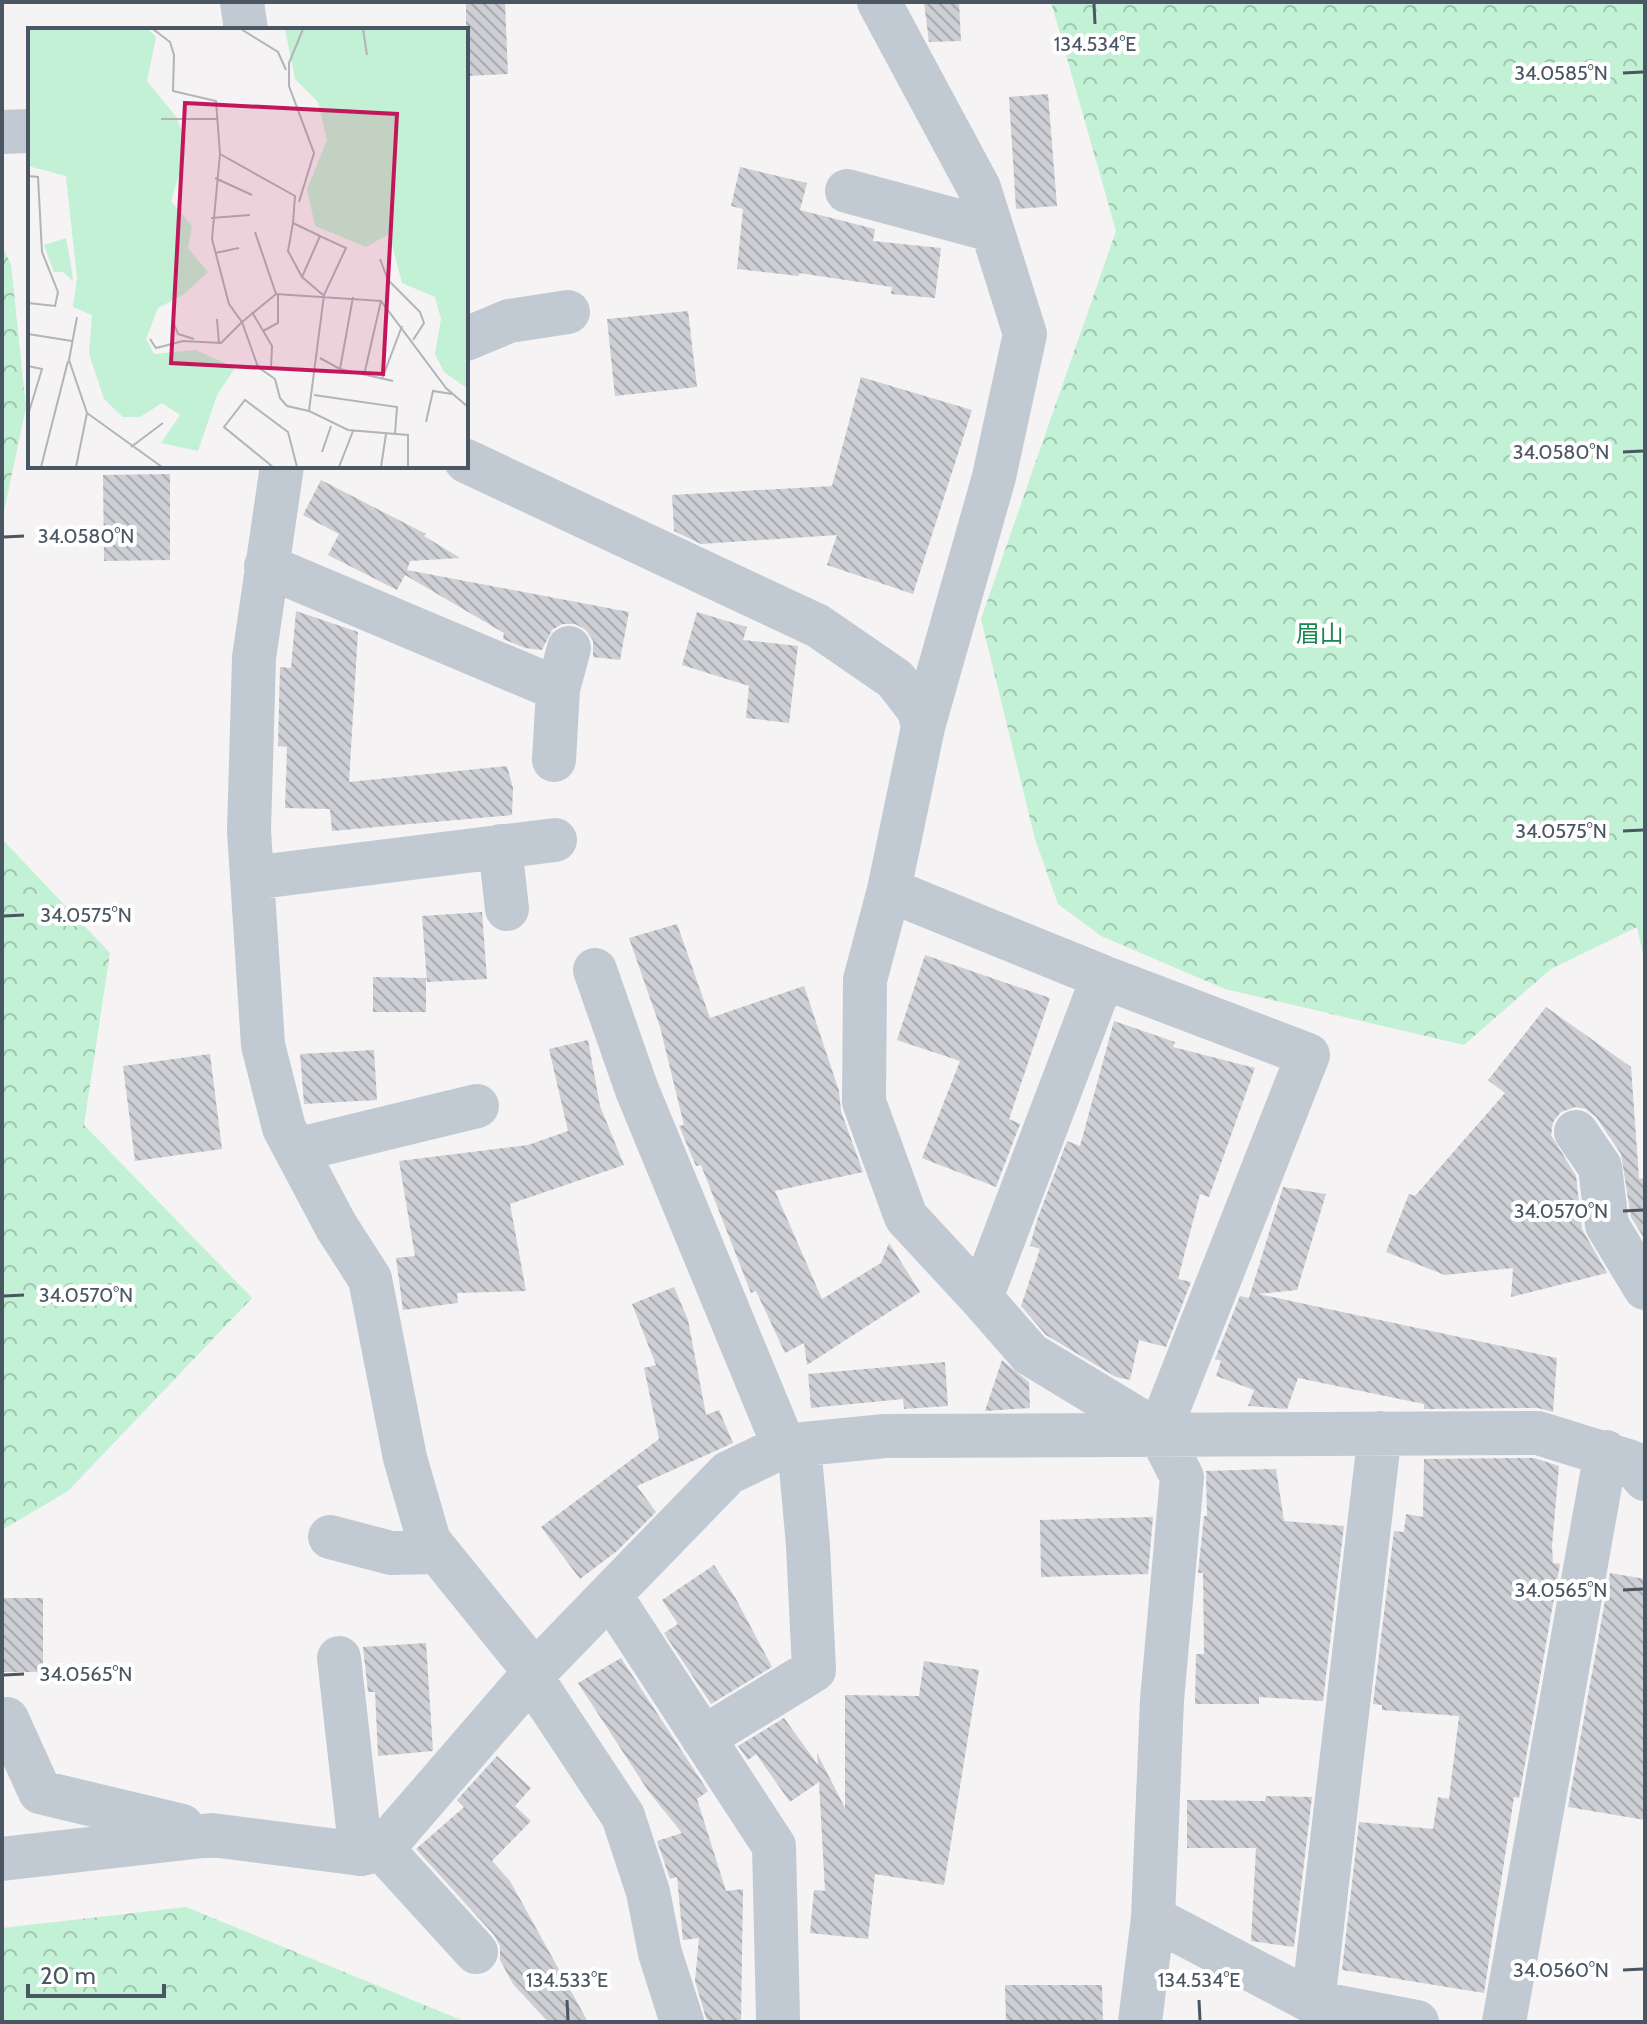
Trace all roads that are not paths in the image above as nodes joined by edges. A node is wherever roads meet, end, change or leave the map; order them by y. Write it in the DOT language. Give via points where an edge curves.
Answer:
graph roads {
  1 [pos="242,2"];
  2 [pos="879,2"];
  3 [pos="246,28"];
  4 [pos="28,131"];
  5 [pos="2,132"];
  6 [pos="847,191"];
  7 [pos="992,230"];
  8 [pos="568,312"];
  9 [pos="468,338"];
  10 [pos="468,462"];
  11 [pos="282,468"];
  12 [pos="266,566"];
  13 [pos="923,727"];
  14 [pos="554,760"];
  15 [pos="555,840"];
  16 [pos="500,846"];
  17 [pos="252,878"];
  18 [pos="889,890"];
  19 [pos="507,909"];
  20 [pos="595,970"];
  21 [pos="1103,977"];
  22 [pos="477,1106"];
  23 [pos="1576,1132"];
  24 [pos="296,1150"];
  25 [pos="1645,1288"];
  26 [pos="981,1298"];
  27 [pos="1159,1432"];
  28 [pos="1380,1433"];
  29 [pos="791,1445"];
  30 [pos="1606,1452"];
  31 [pos="1645,1479"];
  32 [pos="330,1537"];
  33 [pos="437,1552"];
  34 [pos="610,1595"];
  35 [pos="339,1658"];
  36 [pos="533,1675"];
  37 [pos="7,1719"];
  38 [pos="703,1738"];
  39 [pos="246,1839"];
  40 [pos="372,1851"];
  41 [pos="2,1859"];
  42 [pos="1153,1918"];
  43 [pos="476,1952"];
  44 [pos="1313,2002"];
  45 [pos="778,2018"];
  46 [pos="682,2022"];
  47 [pos="1140,2022"];
  48 [pos="1417,2022"];
  49 [pos="1504,2022"];
  1 -- 3 [label="street"];
  2 -- 7 [label="street" via="979,188"];
  4 -- 5 [label="street"];
  6 -- 7 [label="street"];
  7 -- 13 [label="street" via="1025,334 994,477"];
  8 -- 9 [label="street" via="509,321"];
  10 -- 13 [label="street" via="818,626 895,679 919,710"];
  11 -- 12 [label="street"];
  12 -- 14 [label="street" via="564,669"];
  12 -- 17 [label="street" via="254,658"];
  13 -- 18 [label="street"];
  15 -- 16 [label="street"];
  16 -- 17 [label="street"];
  16 -- 19 [label="street"];
  17 -- 24 [label="street" via="263,1045 284,1128"];
  18 -- 21 [label="street"];
  18 -- 26 [label="street" via="865,980 864,1102 906,1217"];
  20 -- 29 [label="street" via="637,1090"];
  21 -- 26 [label="street"];
  21 -- 27 [label="street" via="1308,1055"];
  22 -- 24 [label="street"];
  23 -- 25 [label="street" via="1600,1167 1607,1225"];
  24 -- 33 [label="street" via="370,1279 405,1458 429,1541"];
  26 -- 27 [label="street" via="1030,1354"];
  27 -- 28 [label="street"];
  27 -- 29 [label="street" via="885,1436"];
  27 -- 42 [label="street" via="1182,1477 1162,1700"];
  28 -- 30 [label="street" via="1538,1433"];
  28 -- 44 [label="street"];
  29 -- 34 [label="street" via="728,1473"];
  29 -- 38 [label="street" via="808,1545 814,1670"];
  30 -- 31 [label="street" via="1631,1462"];
  30 -- 49 [label="street"];
  32 -- 33 [label="street" via="391,1553"];
  33 -- 36 [label="street"];
  34 -- 36 [label="street"];
  34 -- 38 [label="street"];
  35 -- 40 [label="street"];
  36 -- 40 [label="street"];
  36 -- 46 [label="street" via="623,1816"];
  37 -- 39 [label="street" via="40,1792"];
  38 -- 45 [label="street" via="774,1846"];
  39 -- 40 [label="street"];
  39 -- 41 [label="street" via="212,1835"];
  40 -- 43 [label="street"];
  42 -- 44 [label="street"];
  42 -- 47 [label="street"];
  44 -- 48 [label="street"];
}
